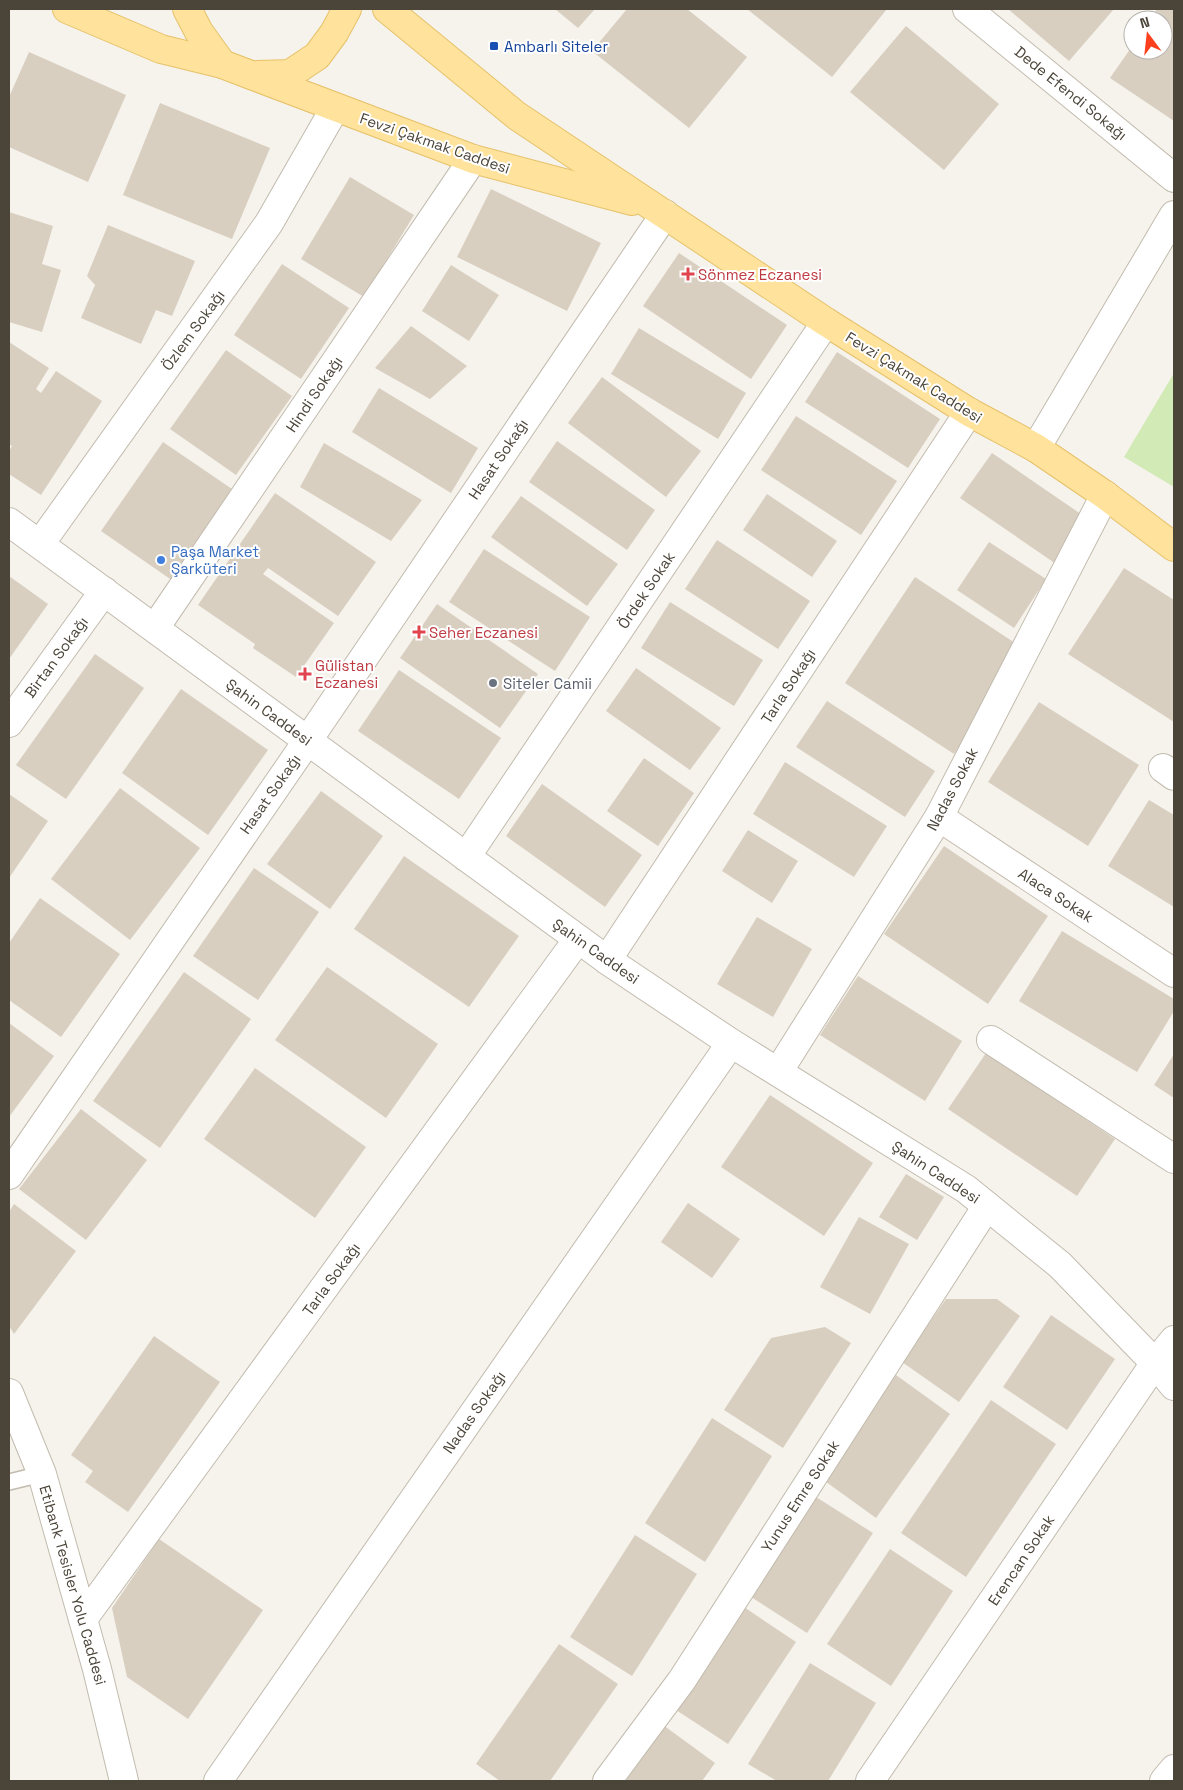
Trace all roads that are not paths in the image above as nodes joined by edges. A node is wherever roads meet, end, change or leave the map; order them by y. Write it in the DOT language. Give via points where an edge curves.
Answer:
graph roads {
  1 [pos="67,9"];
  2 [pos="187,9"];
  3 [pos="347,9"];
  4 [pos="387,9"];
  5 [pos="967,9"];
  6 [pos="222,64"];
  7 [pos="249,76"];
  8 [pos="335,108"];
  9 [pos="473,159"];
  10 [pos="1174,178"];
  11 [pos="659,210"];
  12 [pos="1174,215"];
  13 [pos="826,322"];
  14 [pos="969,412"];
  15 [pos="1036,448"];
  16 [pos="1105,495"];
  17 [pos="9,522"];
  18 [pos="40,544"];
  19 [pos="1174,547"];
  20 [pos="104,591"];
  21 [pos="155,628"];
  22 [pos="9,723"];
  23 [pos="308,740"];
  24 [pos="939,817"];
  25 [pos="466,857"];
  26 [pos="578,939"];
  27 [pos="607,960"];
  28 [pos="1174,973"];
  29 [pos="991,1040"];
  30 [pos="731,1043"];
  31 [pos="778,1072"];
  32 [pos="1174,1160"];
  33 [pos="9,1175"];
  34 [pos="987,1206"];
  35 [pos="1174,1340"];
  36 [pos="1155,1363"];
  37 [pos="1174,1386"];
  38 [pos="9,1393"];
  39 [pos="42,1474"];
  40 [pos="9,1482"];
  41 [pos="83,1619"];
  42 [pos="1174,1769"];
  43 [pos="124,1781"];
  44 [pos="218,1781"];
  45 [pos="607,1781"];
  46 [pos="870,1781"];
  47 [pos="1164,1781"];
  1 -- 6 [label="main road, Fevzi Çakmak Caddesi" via="161,48"];
  2 -- 6 [label="main road"];
  3 -- 7 [label="main road" via="317,56 290,74"];
  4 -- 11 [label="main road, Fevzi Çakmak Caddesi" via="517,116"];
  5 -- 10 [label="street, Dede Efendi Sokağı"];
  6 -- 7 [label="main road, Fevzi Çakmak Caddesi"];
  7 -- 8 [label="main road, Fevzi Çakmak Caddesi"];
  8 -- 9 [label="main road, Fevzi Çakmak Caddesi"];
  8 -- 18 [label="street, Özlem Sokağı" via="269,223"];
  9 -- 11 [label="main road, Fevzi Çakmak Caddesi"];
  9 -- 21 [label="street, Hindi Sokağı"];
  11 -- 13 [label="main road, Fevzi Çakmak Caddesi"];
  11 -- 23 [label="street, Hasat Sokağı"];
  12 -- 15 [label="street"];
  13 -- 14 [label="main road, Fevzi Çakmak Caddesi"];
  13 -- 25 [label="street, Ördek Sokak"];
  14 -- 15 [label="main road, Fevzi Çakmak Caddesi"];
  14 -- 27 [label="street, Tarla Sokağı"];
  15 -- 16 [label="main road, Fevzi Çakmak Caddesi"];
  16 -- 19 [label="main road, Fevzi Çakmak Caddesi"];
  16 -- 24 [label="street, Nadas Sokak"];
  17 -- 18 [label="street, Şahin Caddesi"];
  18 -- 20 [label="street, Şahin Caddesi"];
  20 -- 21 [label="street, Şahin Caddesi"];
  20 -- 22 [label="street, Birtan Sokağı"];
  21 -- 23 [label="street, Şahin Caddesi"];
  23 -- 25 [label="street, Şahin Caddesi"];
  23 -- 33 [label="street, Hasat Sokağı"];
  24 -- 28 [label="street, Alaca Sokak"];
  24 -- 31 [label="street, Nadas Sokak"];
  25 -- 26 [label="street, Şahin Caddesi"];
  26 -- 27 [label="street, Şahin Caddesi"];
  26 -- 41 [label="street, Tarla Sokağı"];
  27 -- 30 [label="street, Şahin Caddesi"];
  29 -- 32 [label="street"];
  30 -- 31 [label="street, Şahin Caddesi"];
  30 -- 44 [label="street, Nadas Sokağı"];
  31 -- 34 [label="street, Şahin Caddesi" via="966,1189"];
  34 -- 36 [label="street, Şahin Caddesi" via="1060,1265"];
  34 -- 45 [label="street, Yunus Emre Sokak" via="682,1680"];
  35 -- 36 [label="street, Erencan Sokak"];
  36 -- 37 [label="street, Şahin Caddesi"];
  36 -- 46 [label="street, Erencan Sokak"];
  38 -- 39 [label="street, Etibank Tesisler Yolu Caddesi"];
  39 -- 40 [label="lane"];
  39 -- 41 [label="street, Etibank Tesisler Yolu Caddesi"];
  41 -- 43 [label="street, Etibank Tesisler Yolu Caddesi"];
  42 -- 47 [label="street"];
}
